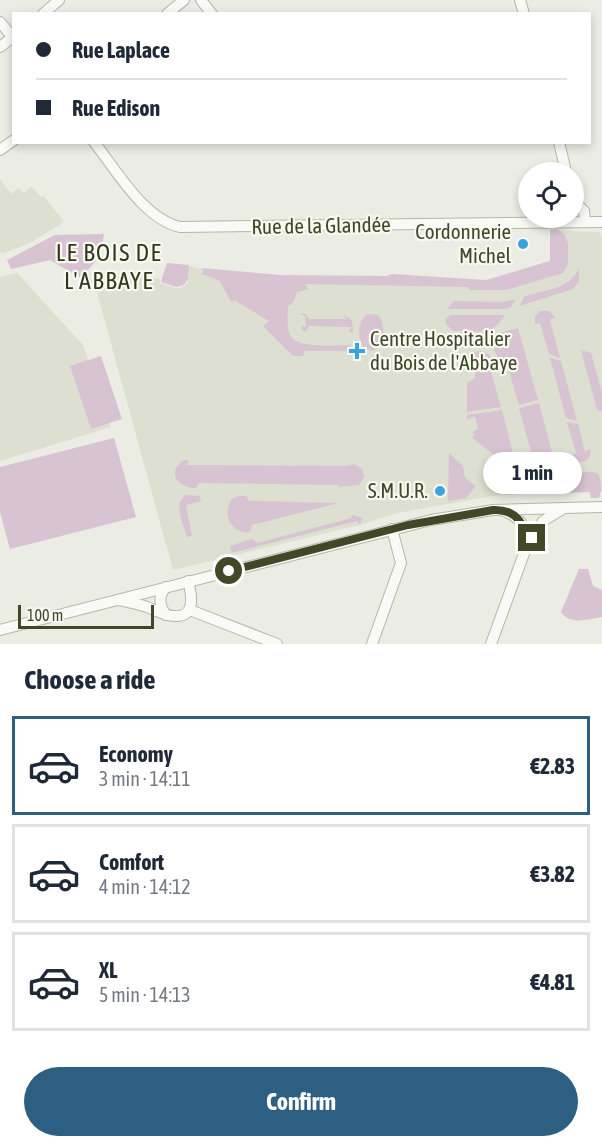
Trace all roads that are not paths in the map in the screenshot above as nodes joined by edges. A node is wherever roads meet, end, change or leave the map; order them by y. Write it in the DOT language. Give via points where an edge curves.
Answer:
graph roads {
  1 [pos="59,0"];
  2 [pos="184,0"];
  3 [pos="201,0"];
  4 [pos="45,12"];
  5 [pos="169,12"];
  6 [pos="210,12"];
  7 [pos="0,22"];
  8 [pos="12,36"];
  9 [pos="96,144"];
  10 [pos="559,144"];
  11 [pos="564,162"];
  12 [pos="584,211"];
  13 [pos="518,221"];
  14 [pos="585,221"];
  15 [pos="602,222"];
  16 [pos="602,507"];
  17 [pos="536,508"];
  18 [pos="568,508"];
  19 [pos="499,510"];
  20 [pos="392,529"];
  21 [pos="531,533"];
  22 [pos="188,581"];
  23 [pos="166,587"];
  24 [pos="117,600"];
  25 [pos="189,610"];
  26 [pos="166,615"];
  27 [pos="0,630"];
  28 [pos="277,644"];
  29 [pos="372,644"];
  30 [pos="491,644"];
  1 -- 4 [label="street"];
  2 -- 5 [label="street"];
  3 -- 6 [label="street"];
  7 -- 8 [label="street"];
  9 -- 13 [label="street, Rue de la Glandée" via="148,211 180,227"];
  10 -- 11 [label="street"];
  12 -- 14 [label="street"];
  14 -- 15 [label="street, Rue de la Glandée"];
  16 -- 18 [label="street"];
  17 -- 18 [label="street"];
  17 -- 19 [label="street"];
  17 -- 21 [label="street" via="529,520"];
  18 -- 21 [label="street" via="548,517"];
  19 -- 20 [label="street"];
  19 -- 21 [label="street" via="520,519"];
  20 -- 22 [label="street"];
  20 -- 29 [label="street" via="401,563"];
  21 -- 30 [label="street"];
  22 -- 23 [label="street"];
  22 -- 25 [label="street" via="193,601"];
  23 -- 24 [label="street"];
  23 -- 26 [label="street" via="160,603"];
  24 -- 26 [label="street"];
  24 -- 27 [label="street"];
  25 -- 26 [label="street" via="180,616"];
  25 -- 28 [label="street"];
}
